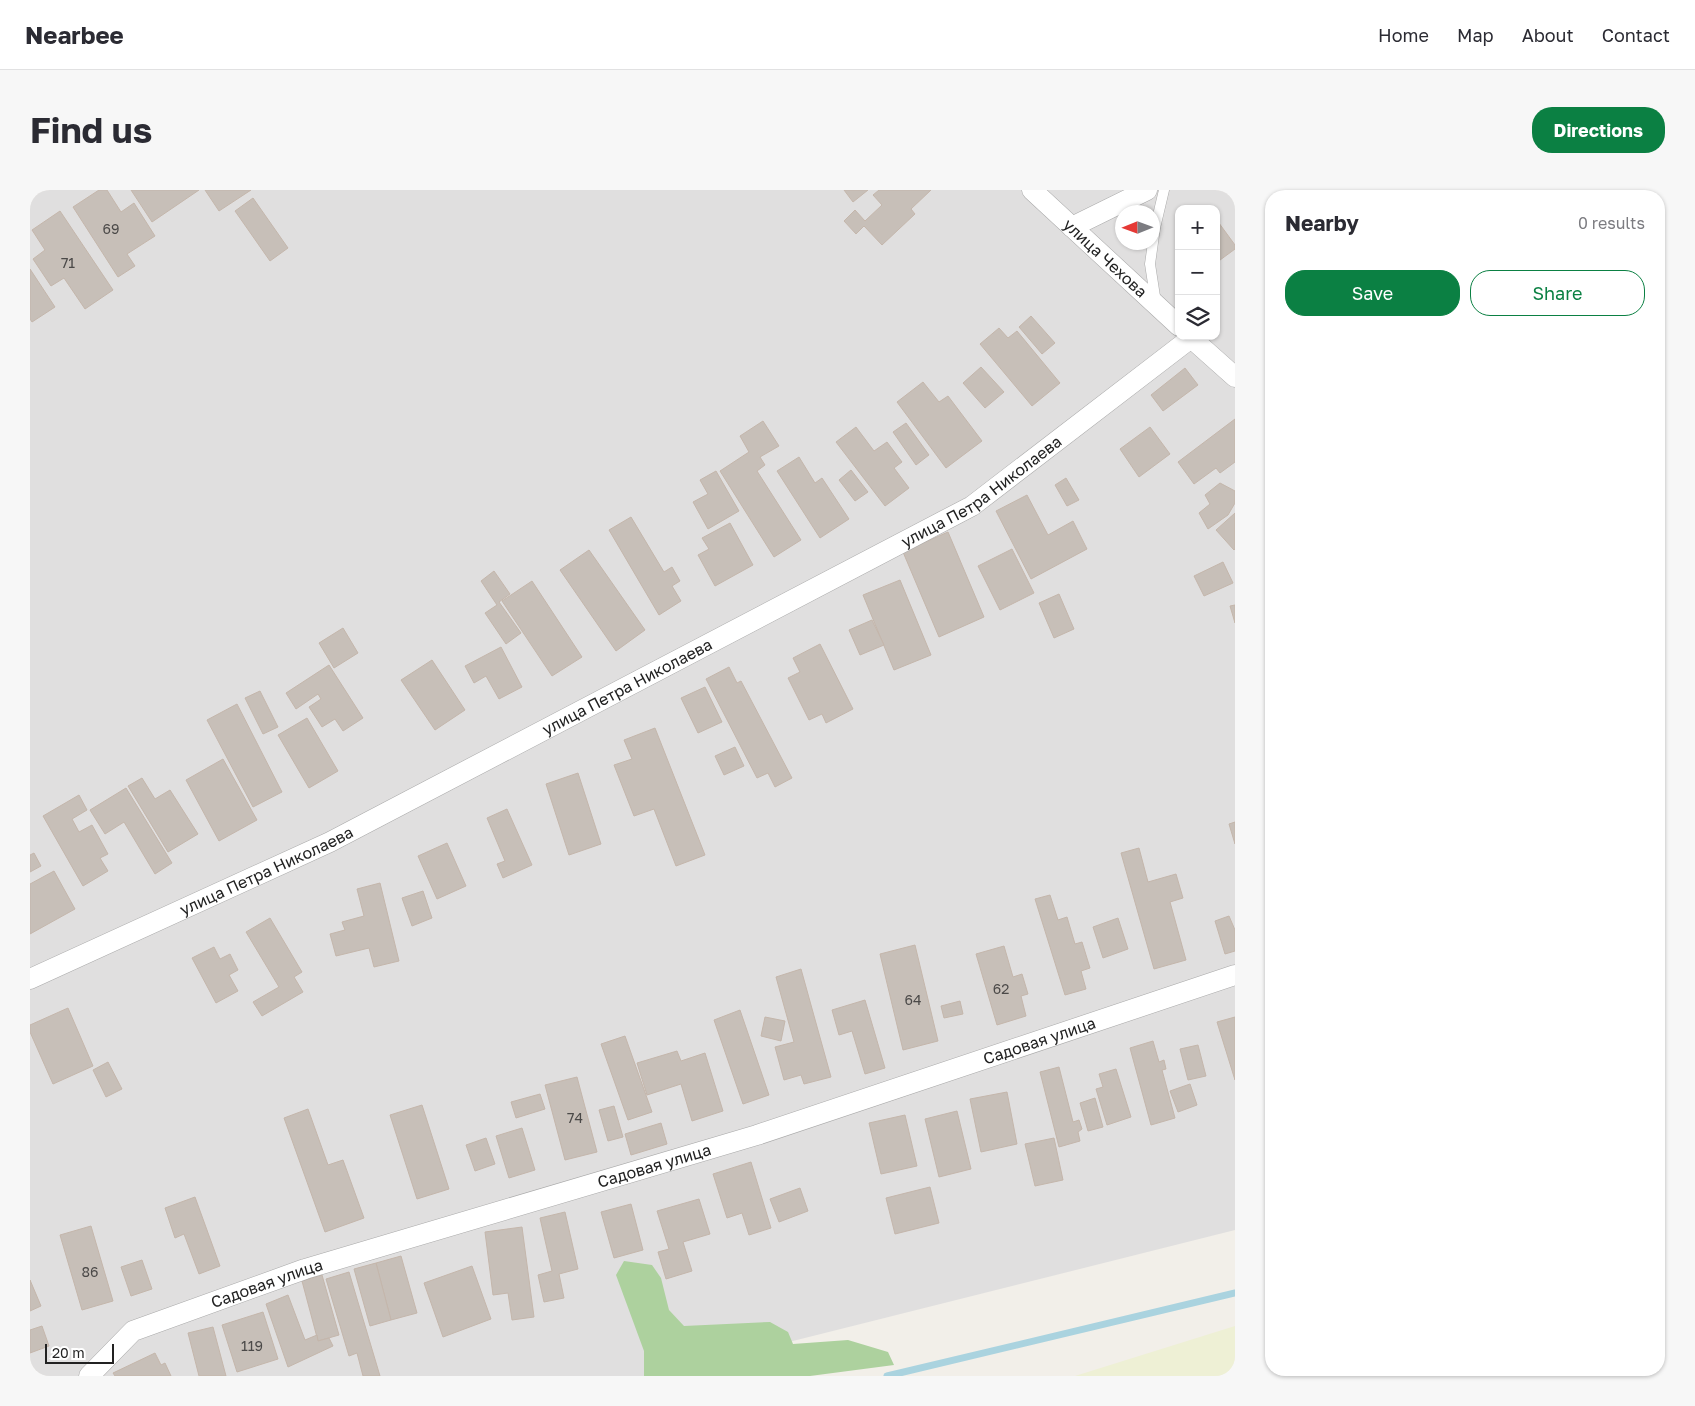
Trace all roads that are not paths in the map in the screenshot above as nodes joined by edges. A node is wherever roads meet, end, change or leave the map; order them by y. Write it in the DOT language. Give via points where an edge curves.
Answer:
graph roads {
  1 [pos="1032,190"];
  2 [pos="1146,190"];
  3 [pos="1164,190"];
  4 [pos="1072,227"];
  5 [pos="1157,306"];
  6 [pos="1175,323"];
  7 [pos="1177,340"];
  8 [pos="1194,340"];
  9 [pos="1235,377"];
  10 [pos="1235,975"];
  11 [pos="30,979"];
  12 [pos="88,1376"];
  1 -- 4 [label="street, улица Чехова"];
  2 -- 4 [label="street"];
  3 -- 5 [label="lane" via="1154,228 1150,264"];
  4 -- 5 [label="street, улица Чехова"];
  5 -- 6 [label="street, улица Чехова"];
  7 -- 11 [label="street, улица Петра Николаева" via="972,506 330,842"];
  8 -- 9 [label="street, улица Чехова"];
  10 -- 12 [label="street, Садовая улица" via="757,1136 305,1269 133,1331"];
}
